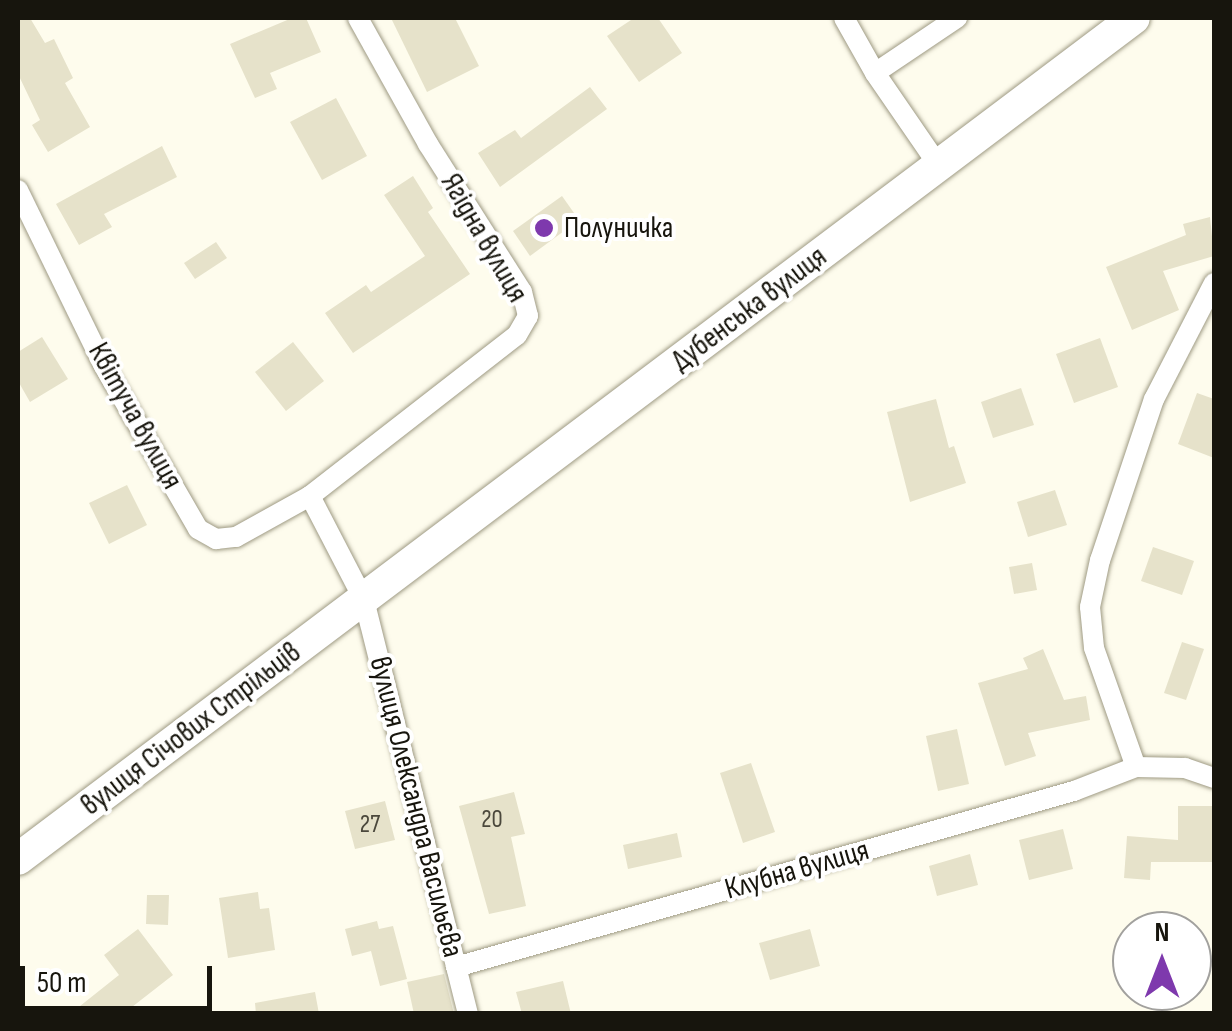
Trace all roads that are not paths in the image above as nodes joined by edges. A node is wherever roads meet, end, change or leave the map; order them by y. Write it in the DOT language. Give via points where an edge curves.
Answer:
graph roads {
  1 [pos="358,18"];
  2 [pos="844,18"];
  3 [pos="956,18"];
  4 [pos="1134,18"];
  5 [pos="874,73"];
  6 [pos="939,166"];
  7 [pos="18,190"];
  8 [pos="1214,283"];
  9 [pos="310,496"];
  10 [pos="364,600"];
  11 [pos="1136,767"];
  12 [pos="1214,778"];
  13 [pos="18,859"];
  14 [pos="456,967"];
  15 [pos="468,1014"];
  1 -- 9 [label="street, Ягідна вулиця" via="522,292 528,316 517,335"];
  2 -- 5 [label="street"];
  3 -- 5 [label="street"];
  4 -- 6 [label="main road, Дубенська вулиця"];
  5 -- 6 [label="street"];
  6 -- 10 [label="main road, Дубенська вулиця"];
  7 -- 9 [label="street, Квітуча вулиця" via="104,366 198,529 216,538 236,537"];
  8 -- 11 [label="street" via="1154,399 1090,607 1094,648"];
  9 -- 10 [label="street, вулиця Олександра Васильєва"];
  10 -- 13 [label="main road, вулиця Січових Стрільців"];
  10 -- 14 [label="street, вулиця Олександра Васильєва"];
  11 -- 12 [label="street, Клубна вулиця" via="1185,768"];
  11 -- 14 [label="street, Клубна вулиця" via="1074,791"];
  14 -- 15 [label="street, вулиця Олександра Васильєва"];
}
